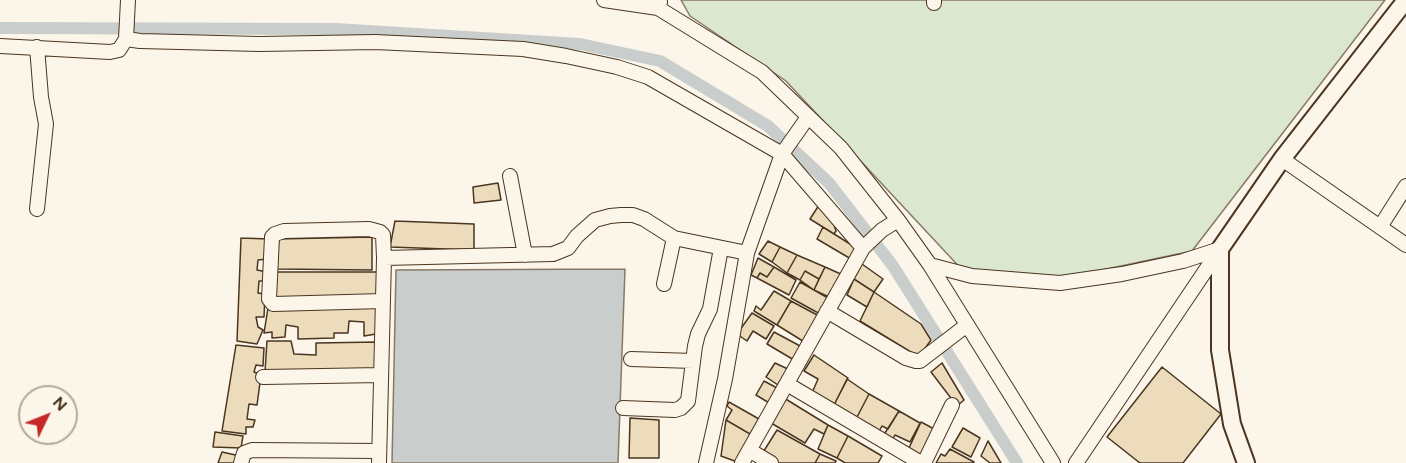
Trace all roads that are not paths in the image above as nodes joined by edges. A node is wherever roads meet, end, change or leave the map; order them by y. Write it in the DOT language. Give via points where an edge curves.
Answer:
graph roads {
  1 [pos="604,0"];
  2 [pos="1406,0"];
  3 [pos="128,3"];
  4 [pos="659,4"];
  5 [pos="127,35"];
  6 [pos="0,46"];
  7 [pos="37,47"];
  8 [pos="808,117"];
  9 [pos="784,151"];
  10 [pos="1282,159"];
  11 [pos="510,176"];
  12 [pos="1406,186"];
  13 [pos="37,209"];
  14 [pos="898,220"];
  15 [pos="1380,227"];
  16 [pos="674,238"];
  17 [pos="1406,245"];
  18 [pos="865,246"];
  19 [pos="721,248"];
  20 [pos="1220,249"];
  21 [pos="747,253"];
  22 [pos="525,255"];
  23 [pos="384,258"];
  24 [pos="930,265"];
  25 [pos="664,284"];
  26 [pos="383,301"];
  27 [pos="827,311"];
  28 [pos="967,325"];
  29 [pos="632,359"];
  30 [pos="693,361"];
  31 [pos="381,375"];
  32 [pos="263,376"];
  33 [pos="787,384"];
  34 [pos="952,405"];
  35 [pos="623,408"];
  36 [pos="749,450"];
  37 [pos="379,457"];
  38 [pos="241,463"];
  39 [pos="706,463"];
  40 [pos="742,463"];
  41 [pos="771,463"];
  42 [pos="922,463"];
  43 [pos="1053,463"];
  44 [pos="1076,463"];
  45 [pos="1246,463"];
  1 -- 4 [label="street"];
  2 -- 10 [label="main road"];
  3 -- 5 [label="street"];
  4 -- 8 [label="street" via="762,72"];
  5 -- 7 [label="street" via="119,50 110,52"];
  5 -- 9 [label="street" via="140,41 375,42 523,49 566,56 648,77"];
  6 -- 7 [label="street"];
  7 -- 13 [label="street" via="46,124"];
  8 -- 9 [label="street"];
  8 -- 14 [label="street" via="841,148"];
  9 -- 18 [label="street"];
  9 -- 21 [label="street"];
  10 -- 15 [label="street"];
  10 -- 20 [label="main road"];
  11 -- 22 [label="street"];
  12 -- 15 [label="street"];
  14 -- 18 [label="street"];
  14 -- 24 [label="street"];
  15 -- 17 [label="street"];
  16 -- 19 [label="street"];
  16 -- 22 [label="street" via="633,215 610,216 595,220 562,252"];
  16 -- 25 [label="street"];
  18 -- 27 [label="street"];
  19 -- 21 [label="street"];
  19 -- 30 [label="street" via="710,309 698,334"];
  20 -- 24 [label="street" via="1132,272 1060,283 972,276"];
  20 -- 44 [label="street"];
  20 -- 45 [label="main road" via="1220,350 1232,424"];
  21 -- 39 [label="street"];
  22 -- 23 [label="street"];
  23 -- 26 [label="street"];
  23 -- 26 [label="street" via="383,235 369,229 275,234 271,244 269,299 273,304"];
  24 -- 28 [label="street"];
  26 -- 31 [label="street"];
  27 -- 28 [label="street" via="906,358 920,361"];
  27 -- 33 [label="street"];
  28 -- 43 [label="street"];
  29 -- 30 [label="street"];
  30 -- 35 [label="street" via="688,401 681,408"];
  31 -- 32 [label="street"];
  31 -- 37 [label="street"];
  33 -- 36 [label="street"];
  33 -- 42 [label="street"];
  34 -- 42 [label="street"];
  36 -- 40 [label="street"];
  36 -- 41 [label="street"];
  37 -- 38 [label="street" via="252,450 244,453"];
}
